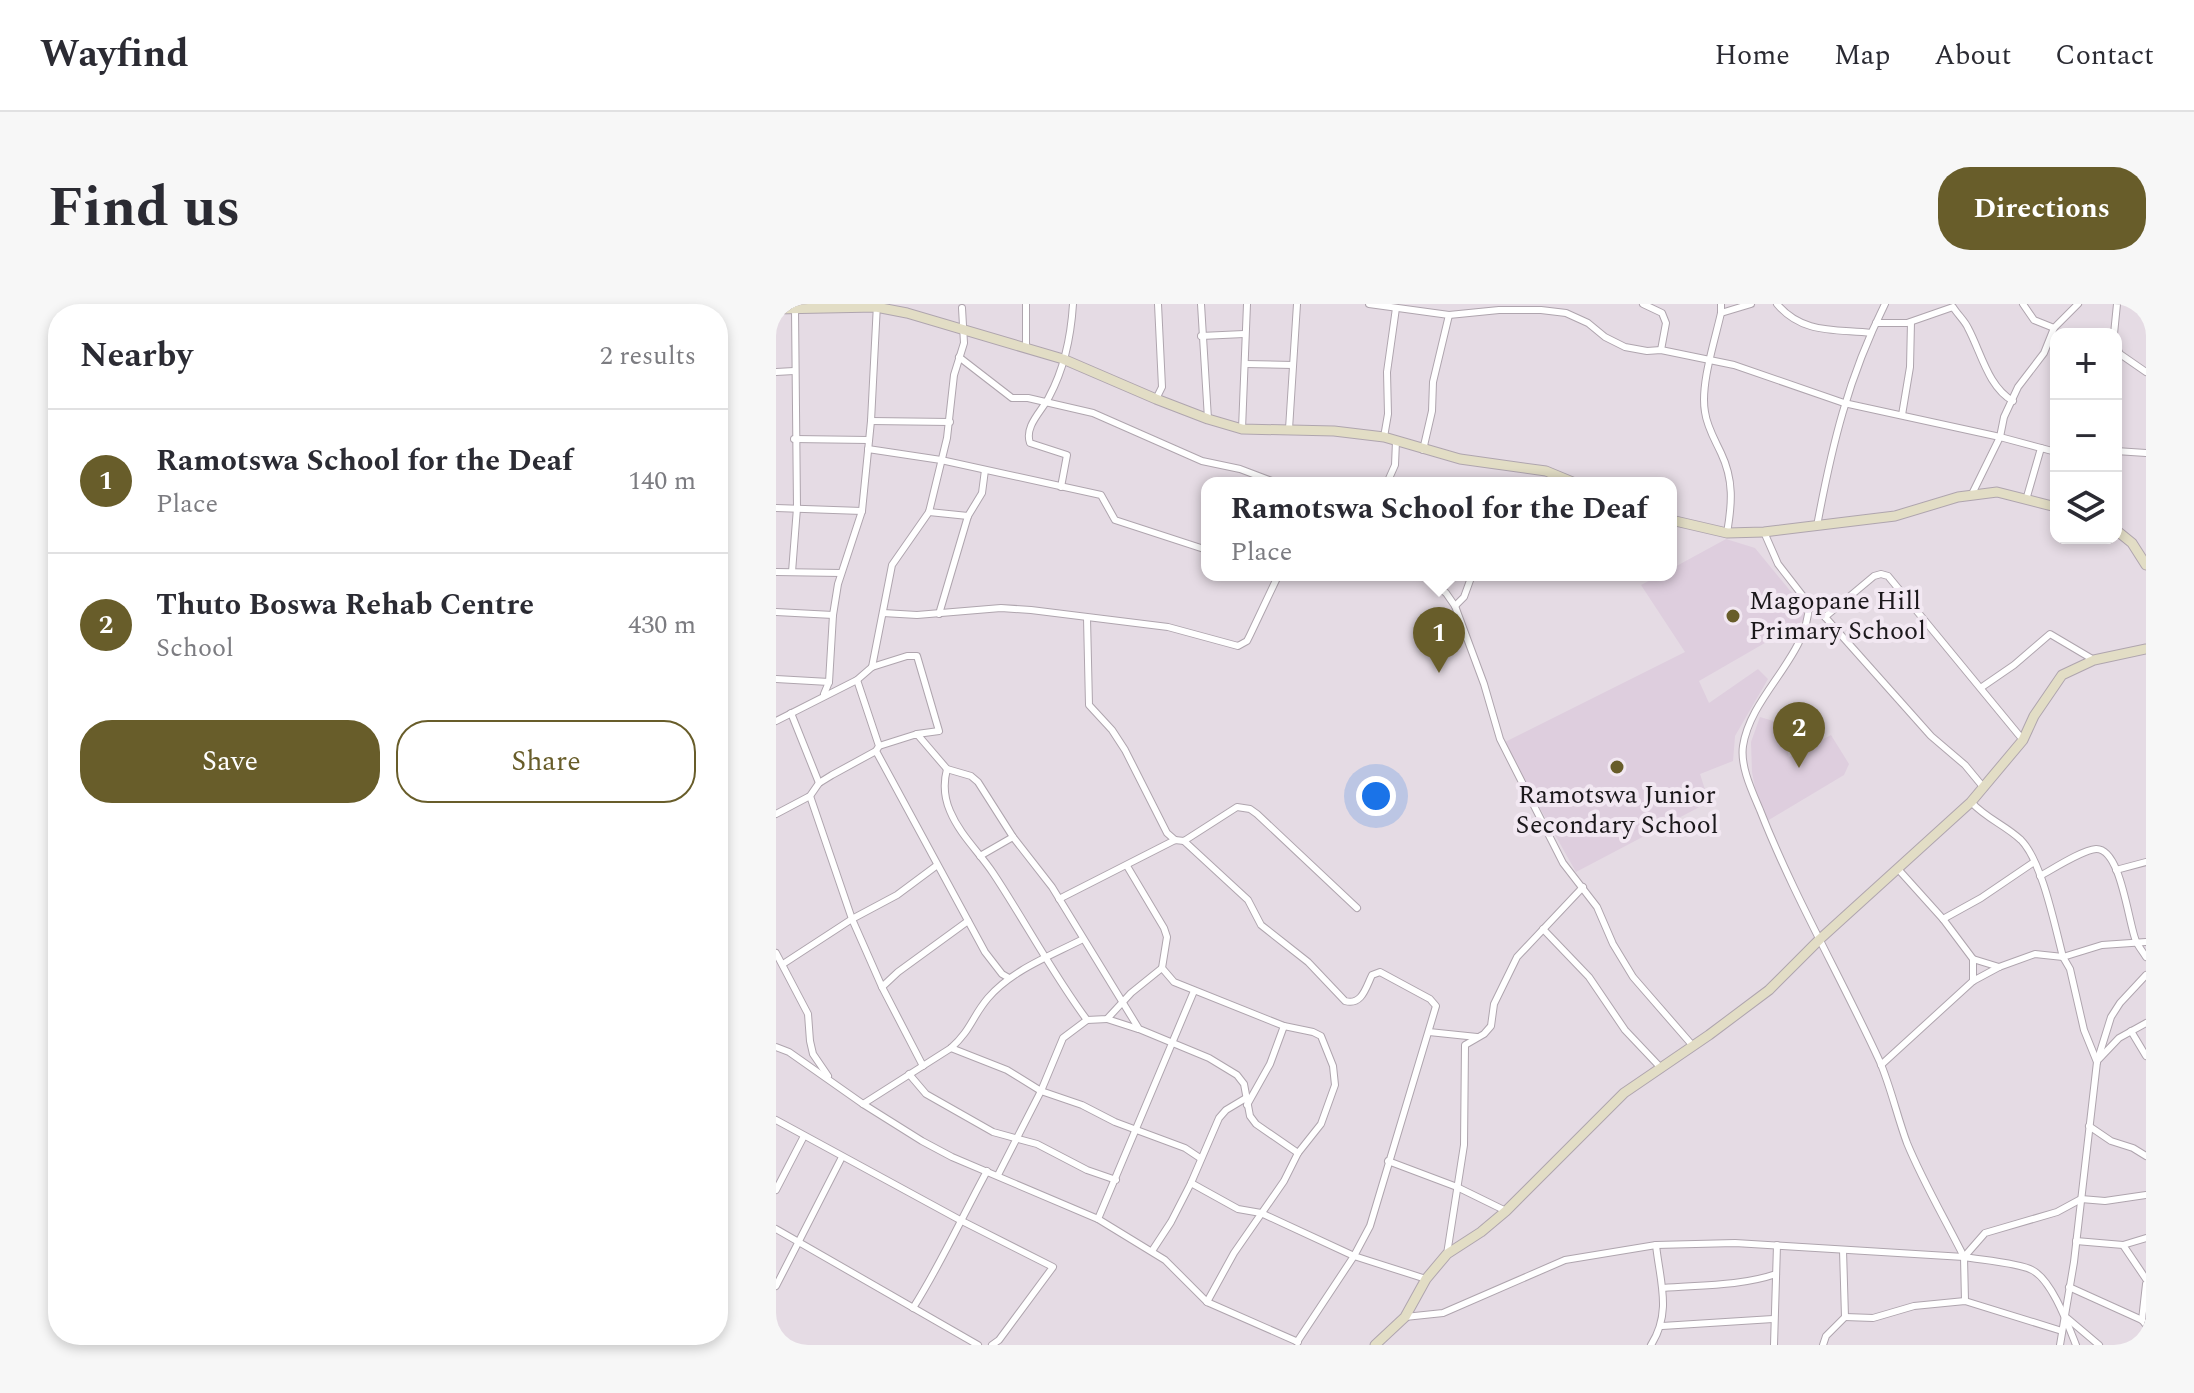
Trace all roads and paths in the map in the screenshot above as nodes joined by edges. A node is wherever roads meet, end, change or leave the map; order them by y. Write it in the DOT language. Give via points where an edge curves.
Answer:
graph roads {
  1 [pos="1026,304"];
  2 [pos="1073,304"];
  3 [pos="1158,304"];
  4 [pos="1201,304"];
  5 [pos="1247,304"];
  6 [pos="1297,304"];
  7 [pos="1369,304"];
  8 [pos="1643,304"];
  9 [pos="1721,304"];
  10 [pos="1751,304"];
  11 [pos="1777,304"];
  12 [pos="1885,304"];
  13 [pos="2023,304"];
  14 [pos="2078,304"];
  15 [pos="2117,304"];
  16 [pos="962,305"];
  17 [pos="876,306"];
  18 [pos="1391,306"];
  19 [pos="1954,306"];
  20 [pos="1538,307"];
  21 [pos="776,309"];
  22 [pos="795,309"];
  23 [pos="1721,313"];
  24 [pos="1449,315"];
  25 [pos="1911,322"];
  26 [pos="1876,323"];
  27 [pos="2054,328"];
  28 [pos="2115,328"];
  29 [pos="963,331"];
  30 [pos="1871,333"];
  31 [pos="1244,334"];
  32 [pos="1201,336"];
  33 [pos="2050,338"];
  34 [pos="1026,349"];
  35 [pos="1661,350"];
  36 [pos="2122,355"];
  37 [pos="959,357"];
  38 [pos="1063,359"];
  39 [pos="1710,359"];
  40 [pos="1245,364"];
  41 [pos="1293,365"];
  42 [pos="794,371"];
  43 [pos="776,372"];
  44 [pos="2146,372"];
  45 [pos="1156,399"];
  46 [pos="2013,401"];
  47 [pos="1047,402"];
  48 [pos="1844,403"];
  49 [pos="1902,415"];
  50 [pos="1208,419"];
  51 [pos="871,421"];
  52 [pos="950,422"];
  53 [pos="1242,429"];
  54 [pos="1289,429"];
  55 [pos="1384,437"];
  56 [pos="2000,437"];
  57 [pos="794,439"];
  58 [pos="868,440"];
  59 [pos="1396,441"];
  60 [pos="2041,448"];
  61 [pos="868,449"];
  62 [pos="1423,450"];
  63 [pos="2050,450"];
  64 [pos="2122,451"];
  65 [pos="2146,453"];
  66 [pos="941,460"];
  67 [pos="985,470"];
  68 [pos="1260,477"];
  69 [pos="1389,477"];
  70 [pos="1559,477"];
  71 [pos="1061,487"];
  72 [pos="1972,494"];
  73 [pos="2026,500"];
  74 [pos="2050,506"];
  75 [pos="776,508"];
  76 [pos="797,508"];
  77 [pos="862,511"];
  78 [pos="929,512"];
  79 [pos="968,516"];
  80 [pos="1677,521"];
  81 [pos="1817,526"];
  82 [pos="1764,532"];
  83 [pos="1727,533"];
  84 [pos="2122,535"];
  85 [pos="1201,548"];
  86 [pos="2146,565"];
  87 [pos="776,572"];
  88 [pos="792,572"];
  89 [pos="841,573"];
  90 [pos="1277,581"];
  91 [pos="1431,581"];
  92 [pos="1470,581"];
  93 [pos="1809,604"];
  94 [pos="1455,606"];
  95 [pos="776,612"];
  96 [pos="883,613"];
  97 [pos="939,614"];
  98 [pos="833,615"];
  99 [pos="1825,617"];
  100 [pos="1087,618"];
  101 [pos="2146,649"];
  102 [pos="2094,660"];
  103 [pos="872,667"];
  104 [pos="776,679"];
  105 [pos="857,680"];
  106 [pos="829,682"];
  107 [pos="1982,687"];
  108 [pos="824,695"];
  109 [pos="791,713"];
  110 [pos="776,721"];
  111 [pos="917,734"];
  112 [pos="2023,740"];
  113 [pos="877,749"];
  114 [pos="947,769"];
  115 [pos="819,783"];
  116 [pos="1984,788"];
  117 [pos="810,796"];
  118 [pos="1971,802"];
  119 [pos="776,814"];
  120 [pos="1013,837"];
  121 [pos="1175,840"];
  122 [pos="1184,841"];
  123 [pos="980,856"];
  124 [pos="2034,862"];
  125 [pos="2146,862"];
  126 [pos="936,866"];
  127 [pos="1127,866"];
  128 [pos="1898,869"];
  129 [pos="2116,870"];
  130 [pos="2040,876"];
  131 [pos="1583,887"];
  132 [pos="1059,899"];
  133 [pos="1357,908"];
  134 [pos="852,919"];
  135 [pos="1943,919"];
  136 [pos="968,921"];
  137 [pos="1543,929"];
  138 [pos="1083,939"];
  139 [pos="1820,939"];
  140 [pos="2136,941"];
  141 [pos="2146,942"];
  142 [pos="776,953"];
  143 [pos="2063,957"];
  144 [pos="2146,957"];
  145 [pos="1045,958"];
  146 [pos="1973,959"];
  147 [pos="783,964"];
  148 [pos="1999,967"];
  149 [pos="1162,968"];
  150 [pos="2146,975"];
  151 [pos="1009,978"];
  152 [pos="1973,981"];
  153 [pos="882,987"];
  154 [pos="1194,991"];
  155 [pos="1124,1003"];
  156 [pos="1107,1019"];
  157 [pos="1087,1020"];
  158 [pos="2146,1023"];
  159 [pos="1284,1026"];
  160 [pos="1139,1029"];
  161 [pos="2131,1031"];
  162 [pos="1429,1032"];
  163 [pos="1477,1037"];
  164 [pos="1170,1043"];
  165 [pos="1693,1046"];
  166 [pos="776,1047"];
  167 [pos="951,1048"];
  168 [pos="2146,1056"];
  169 [pos="2097,1062"];
  170 [pos="1881,1065"];
  171 [pos="923,1066"];
  172 [pos="1661,1068"];
  173 [pos="909,1074"];
  174 [pos="833,1083"];
  175 [pos="1041,1091"];
  176 [pos="1246,1102"];
  177 [pos="863,1104"];
  178 [pos="776,1120"];
  179 [pos="2089,1126"];
  180 [pos="1136,1130"];
  181 [pos="804,1136"];
  182 [pos="1017,1137"];
  183 [pos="1298,1153"];
  184 [pos="2146,1156"];
  185 [pos="842,1157"];
  186 [pos="1200,1158"];
  187 [pos="1388,1161"];
  188 [pos="987,1171"];
  189 [pos="998,1175"];
  190 [pos="1116,1180"];
  191 [pos="1191,1183"];
  192 [pos="1457,1187"];
  193 [pos="776,1190"];
  194 [pos="2146,1196"];
  195 [pos="2081,1199"];
  196 [pos="1506,1211"];
  197 [pos="1261,1213"];
  198 [pos="1098,1219"];
  199 [pos="960,1220"];
  200 [pos="776,1229"];
  201 [pos="2146,1238"];
  202 [pos="2076,1241"];
  203 [pos="799,1242"];
  204 [pos="1656,1245"];
  205 [pos="1777,1245"];
  206 [pos="2123,1245"];
  207 [pos="1843,1250"];
  208 [pos="1152,1251"];
  209 [pos="1447,1254"];
  210 [pos="1354,1256"];
  211 [pos="1964,1257"];
  212 [pos="1776,1274"];
  213 [pos="1426,1279"];
  214 [pos="2146,1282"];
  215 [pos="776,1286"];
  216 [pos="2069,1287"];
  217 [pos="1663,1288"];
  218 [pos="1965,1301"];
  219 [pos="1207,1302"];
  220 [pos="913,1308"];
  221 [pos="2064,1316"];
  222 [pos="1405,1317"];
  223 [pos="1845,1317"];
  224 [pos="1773,1319"];
  225 [pos="2144,1323"];
  226 [pos="1662,1326"];
  227 [pos="2062,1331"];
  228 [pos="776,1339"];
  229 [pos="1299,1344"];
  230 [pos="787,1345"];
  231 [pos="978,1345"];
  232 [pos="992,1345"];
  233 [pos="1375,1345"];
  234 [pos="1651,1345"];
  235 [pos="1774,1345"];
  236 [pos="1823,1345"];
  237 [pos="2060,1345"];
  238 [pos="2076,1345"];
  239 [pos="2099,1345"];
  1 -- 34 [label="street"];
  2 -- 38 [label="street"];
  3 -- 45 [label="street" via="1162,387"];
  4 -- 32 [label="street"];
  5 -- 31 [label="street"];
  6 -- 41 [label="street"];
  7 -- 18 [label="street"];
  8 -- 35 [label="street" via="1662,313 1666,323"];
  9 -- 23 [label="street"];
  10 -- 23 [label="street"];
  11 -- 30 [label="street" via="1805,326"];
  12 -- 26 [label="street"];
  13 -- 27 [label="street" via="2034,320"];
  14 -- 27 [label="street"];
  15 -- 28 [label="street"];
  16 -- 29 [label="street"];
  17 -- 22 [label="street"];
  17 -- 29 [label="street"];
  17 -- 51 [label="street"];
  18 -- 24 [label="street"];
  18 -- 55 [label="street"];
  19 -- 25 [label="street"];
  19 -- 46 [label="street" via="1994,380"];
  20 -- 24 [label="street"];
  20 -- 35 [label="street" via="1588,323 1625,347"];
  21 -- 22 [label="street"];
  22 -- 42 [label="street"];
  23 -- 39 [label="street"];
  24 -- 62 [label="street"];
  25 -- 26 [label="street"];
  25 -- 49 [label="street"];
  26 -- 30 [label="street"];
  29 -- 34 [label="street"];
  29 -- 37 [label="street"];
  30 -- 48 [label="street"];
  31 -- 32 [label="street"];
  31 -- 40 [label="street"];
  32 -- 50 [label="street"];
  33 -- 46 [label="street"];
  34 -- 38 [label="street"];
  35 -- 39 [label="street"];
  36 -- 44 [label="street"];
  37 -- 47 [label="street" via="1012,398"];
  37 -- 52 [label="street"];
  38 -- 45 [label="street"];
  38 -- 47 [label="street"];
  39 -- 48 [label="street"];
  39 -- 83 [label="street" via="1704,410 1732,488"];
  40 -- 41 [label="street"];
  40 -- 53 [label="street"];
  41 -- 54 [label="street"];
  42 -- 43 [label="street"];
  42 -- 57 [label="street"];
  45 -- 50 [label="street"];
  46 -- 56 [label="street"];
  47 -- 68 [label="street" via="1093,413 1202,461"];
  47 -- 71 [label="street" via="1028,440 1067,455"];
  48 -- 49 [label="street"];
  48 -- 81 [label="street"];
  49 -- 56 [label="street"];
  50 -- 53 [label="street"];
  51 -- 52 [label="street"];
  51 -- 58 [label="street"];
  52 -- 66 [label="street"];
  53 -- 54 [label="street"];
  54 -- 55 [label="street"];
  55 -- 59 [label="street"];
  56 -- 60 [label="street"];
  56 -- 72 [label="street"];
  57 -- 58 [label="street"];
  57 -- 76 [label="street"];
  58 -- 61 [label="street"];
  59 -- 62 [label="street"];
  59 -- 69 [label="street"];
  60 -- 63 [label="street"];
  60 -- 73 [label="street"];
  61 -- 66 [label="street"];
  61 -- 77 [label="street"];
  62 -- 70 [label="street"];
  64 -- 65 [label="street"];
  66 -- 67 [label="street"];
  66 -- 78 [label="street"];
  67 -- 71 [label="street"];
  67 -- 79 [label="street" via="982,493"];
  71 -- 85 [label="street" via="1101,495 1115,520"];
  72 -- 73 [label="street" via="1997,492"];
  72 -- 81 [label="street" via="1895,516"];
  73 -- 74 [label="street"];
  75 -- 76 [label="street"];
  76 -- 77 [label="street"];
  76 -- 88 [label="street"];
  77 -- 89 [label="street"];
  78 -- 79 [label="street"];
  78 -- 96 [label="street" via="892,565"];
  79 -- 97 [label="street"];
  80 -- 83 [label="street"];
  81 -- 82 [label="street"];
  82 -- 83 [label="street"];
  82 -- 93 [label="street" via="1778,564"];
  84 -- 86 [label="street"];
  87 -- 88 [label="street"];
  88 -- 89 [label="street"];
  89 -- 98 [label="street"];
  90 -- 100 [label="street" via="1247,641 1238,646 1168,627"];
  91 -- 94 [label="street"];
  92 -- 94 [label="street"];
  93 -- 99 [label="street"];
  93 -- 139 [label="street" via="1806,627 1760,703 1743,746 1746,773 1771,839"];
  94 -- 131 [label="street" via="1500,739 1563,863"];
  95 -- 98 [label="street"];
  96 -- 97 [label="street"];
  96 -- 103 [label="street"];
  97 -- 100 [label="street" via="1001,608"];
  98 -- 106 [label="street"];
  99 -- 107 [label="street" via="1874,576 1888,576"];
  99 -- 116 [label="street"];
  100 -- 121 [label="street" via="1089,705 1125,750"];
  101 -- 102 [label="street"];
  102 -- 107 [label="street" via="2050,634"];
  102 -- 112 [label="street" via="2062,675"];
  103 -- 105 [label="street"];
  103 -- 111 [label="street" via="912,655 920,661 939,731"];
  104 -- 106 [label="street"];
  105 -- 108 [label="street"];
  105 -- 113 [label="street"];
  106 -- 108 [label="street"];
  107 -- 112 [label="street"];
  108 -- 109 [label="street"];
  109 -- 110 [label="street"];
  109 -- 115 [label="street"];
  111 -- 113 [label="street"];
  111 -- 114 [label="street"];
  112 -- 116 [label="street"];
  113 -- 115 [label="street"];
  113 -- 126 [label="street"];
  114 -- 120 [label="street" via="978,782"];
  114 -- 123 [label="street" via="944,791 949,811"];
  115 -- 117 [label="street"];
  116 -- 118 [label="street"];
  117 -- 119 [label="street"];
  117 -- 134 [label="street"];
  118 -- 124 [label="street" via="2019,838"];
  118 -- 128 [label="street"];
  120 -- 123 [label="street"];
  120 -- 132 [label="street"];
  121 -- 122 [label="street"];
  121 -- 127 [label="street"];
  122 -- 133 [label="street" via="1237,807 1250,809"];
  122 -- 162 [label="street" via="1248,900 1261,925 1308,962 1345,1001 1360,999 1372,975 1384,973 1434,1003"];
  123 -- 145 [label="street"];
  124 -- 130 [label="street"];
  124 -- 135 [label="street"];
  125 -- 129 [label="street"];
  126 -- 134 [label="street"];
  126 -- 136 [label="street"];
  127 -- 132 [label="street"];
  127 -- 149 [label="street" via="1167,937"];
  128 -- 135 [label="street"];
  128 -- 139 [label="street"];
  129 -- 130 [label="street" via="2105,851 2092,850"];
  129 -- 140 [label="street"];
  130 -- 143 [label="street"];
  131 -- 137 [label="street"];
  131 -- 165 [label="street" via="1633,977"];
  132 -- 138 [label="street"];
  134 -- 147 [label="street"];
  134 -- 153 [label="street"];
  135 -- 146 [label="street"];
  136 -- 151 [label="street" via="985,952"];
  136 -- 153 [label="street"];
  137 -- 163 [label="street" via="1517,957 1494,1004 1491,1026"];
  137 -- 172 [label="street" via="1589,977 1625,1030"];
  138 -- 145 [label="street"];
  138 -- 155 [label="street"];
  139 -- 165 [label="street" via="1769,990"];
  139 -- 170 [label="street"];
  140 -- 141 [label="street"];
  140 -- 143 [label="street"];
  140 -- 144 [label="street"];
  142 -- 147 [label="street"];
  143 -- 148 [label="street" via="2035,954"];
  143 -- 169 [label="street"];
  145 -- 151 [label="street"];
  145 -- 157 [label="street"];
  146 -- 148 [label="street"];
  146 -- 152 [label="street"];
  147 -- 174 [label="street" via="808,1014 813,1054"];
  148 -- 152 [label="street"];
  149 -- 154 [label="street" via="1174,982"];
  149 -- 155 [label="street"];
  150 -- 169 [label="street" via="2111,1017"];
  151 -- 167 [label="street" via="987,998 972,1026"];
  152 -- 170 [label="street"];
  153 -- 171 [label="street"];
  154 -- 159 [label="street"];
  154 -- 164 [label="street"];
  155 -- 156 [label="street"];
  155 -- 160 [label="street"];
  156 -- 157 [label="street"];
  156 -- 160 [label="street"];
  157 -- 175 [label="street" via="1063,1038"];
  158 -- 161 [label="street"];
  159 -- 176 [label="street" via="1270,1064"];
  159 -- 183 [label="street" via="1321,1036 1335,1076 1321,1124"];
  160 -- 164 [label="street"];
  161 -- 168 [label="street"];
  161 -- 169 [label="street"];
  162 -- 163 [label="street"];
  162 -- 187 [label="street"];
  163 -- 192 [label="street" via="1465,1048 1464,1145"];
  164 -- 176 [label="street" via="1237,1075"];
  164 -- 180 [label="street"];
  165 -- 172 [label="street"];
  166 -- 174 [label="street"];
  167 -- 171 [label="street"];
  167 -- 175 [label="street" via="1007,1070"];
  169 -- 179 [label="street"];
  170 -- 211 [label="street" via="1907,1142"];
  171 -- 173 [label="street"];
  172 -- 196 [label="street" via="1624,1093"];
  173 -- 177 [label="street"];
  173 -- 182 [label="street" via="942,1104 993,1132"];
  174 -- 177 [label="street"];
  175 -- 180 [label="street"];
  175 -- 182 [label="street"];
  176 -- 183 [label="street" via="1256,1124"];
  176 -- 186 [label="street" via="1219,1118"];
  177 -- 188 [label="street" via="932,1146"];
  178 -- 181 [label="street"];
  179 -- 184 [label="street"];
  179 -- 195 [label="street"];
  180 -- 186 [label="street"];
  180 -- 190 [label="street"];
  181 -- 185 [label="street"];
  181 -- 193 [label="street"];
  182 -- 189 [label="street"];
  182 -- 190 [label="street"];
  183 -- 197 [label="street"];
  185 -- 199 [label="street"];
  185 -- 203 [label="street"];
  186 -- 191 [label="street"];
  187 -- 192 [label="street"];
  187 -- 210 [label="street" via="1370,1226"];
  188 -- 189 [label="street"];
  188 -- 199 [label="street"];
  189 -- 198 [label="street"];
  190 -- 198 [label="street"];
  191 -- 197 [label="street" via="1238,1209"];
  191 -- 208 [label="street"];
  192 -- 196 [label="street"];
  192 -- 209 [label="street"];
  194 -- 195 [label="street"];
  195 -- 202 [label="street"];
  195 -- 211 [label="street" via="2057,1212 1985,1233"];
  196 -- 209 [label="street"];
  197 -- 210 [label="street"];
  197 -- 219 [label="street"];
  198 -- 208 [label="street"];
  199 -- 220 [label="street"];
  199 -- 232 [label="street" via="1053,1267"];
  200 -- 203 [label="street"];
  201 -- 206 [label="street"];
  202 -- 206 [label="street"];
  202 -- 216 [label="street"];
  203 -- 215 [label="street"];
  203 -- 220 [label="street"];
  204 -- 205 [label="street"];
  204 -- 217 [label="street"];
  204 -- 222 [label="street" via="1565,1260 1443,1313"];
  205 -- 207 [label="street"];
  205 -- 212 [label="street"];
  206 -- 214 [label="street"];
  207 -- 211 [label="street"];
  207 -- 223 [label="street"];
  208 -- 219 [label="street"];
  209 -- 213 [label="street"];
  210 -- 213 [label="street"];
  210 -- 229 [label="street"];
  211 -- 218 [label="street"];
  211 -- 221 [label="street" via="2033,1270"];
  212 -- 217 [label="street"];
  212 -- 224 [label="street"];
  213 -- 222 [label="street"];
  214 -- 225 [label="street"];
  216 -- 221 [label="street"];
  216 -- 225 [label="street"];
  217 -- 226 [label="street"];
  218 -- 223 [label="street" via="1914,1306 1873,1318"];
  218 -- 227 [label="street"];
  219 -- 229 [label="street"];
  220 -- 231 [label="street"];
  221 -- 227 [label="street"];
  221 -- 238 [label="street"];
  221 -- 239 [label="street"];
  222 -- 233 [label="street"];
  223 -- 236 [label="street"];
  224 -- 226 [label="street"];
  224 -- 235 [label="street"];
  226 -- 234 [label="street"];
  227 -- 237 [label="street"];
  228 -- 230 [label="street"];
}
